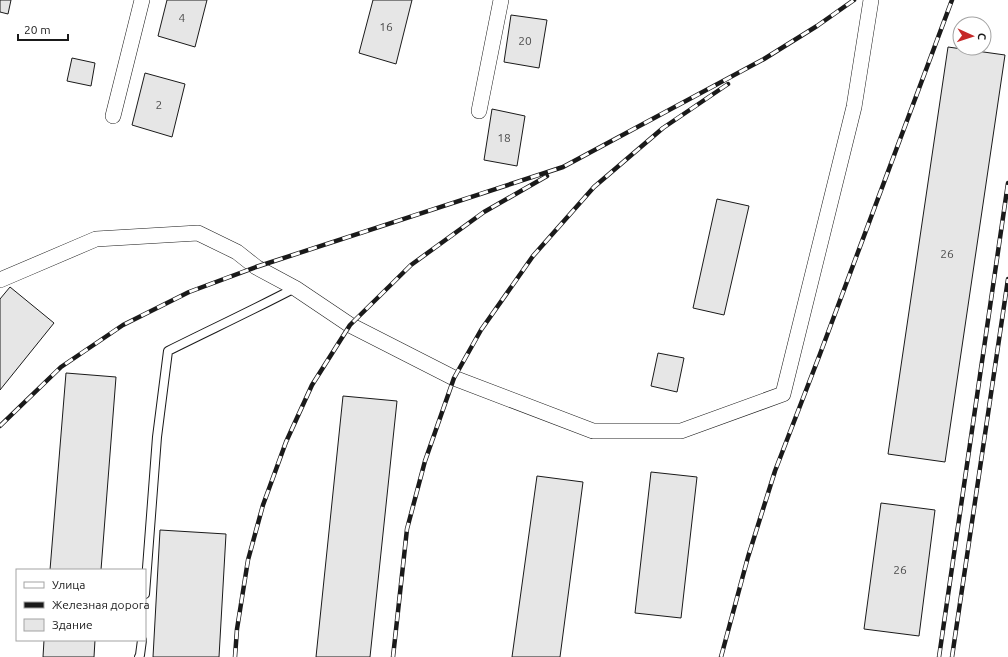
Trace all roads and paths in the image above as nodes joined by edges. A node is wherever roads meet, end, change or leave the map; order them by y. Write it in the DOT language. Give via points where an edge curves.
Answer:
graph roads {
  1 [pos="142,0"];
  2 [pos="501,0"];
  3 [pos="871,0"];
  4 [pos="479,111"];
  5 [pos="112,116"];
  6 [pos="0,280"];
  7 [pos="295,288"];
  8 [pos="146,581"];
  9 [pos="142,641"];
  10 [pos="139,657"];
  1 -- 5 [label="street"];
  2 -- 4 [label="street"];
  3 -- 7 [label="street" via="854,107 783,394 681,432 593,431 454,378 350,325"];
  6 -- 7 [label="street" via="96,239 198,234 237,252 256,267"];
  7 -- 8 [label="lane" via="168,351 157,437"];
  9 -- 10 [label="lane"];
}
